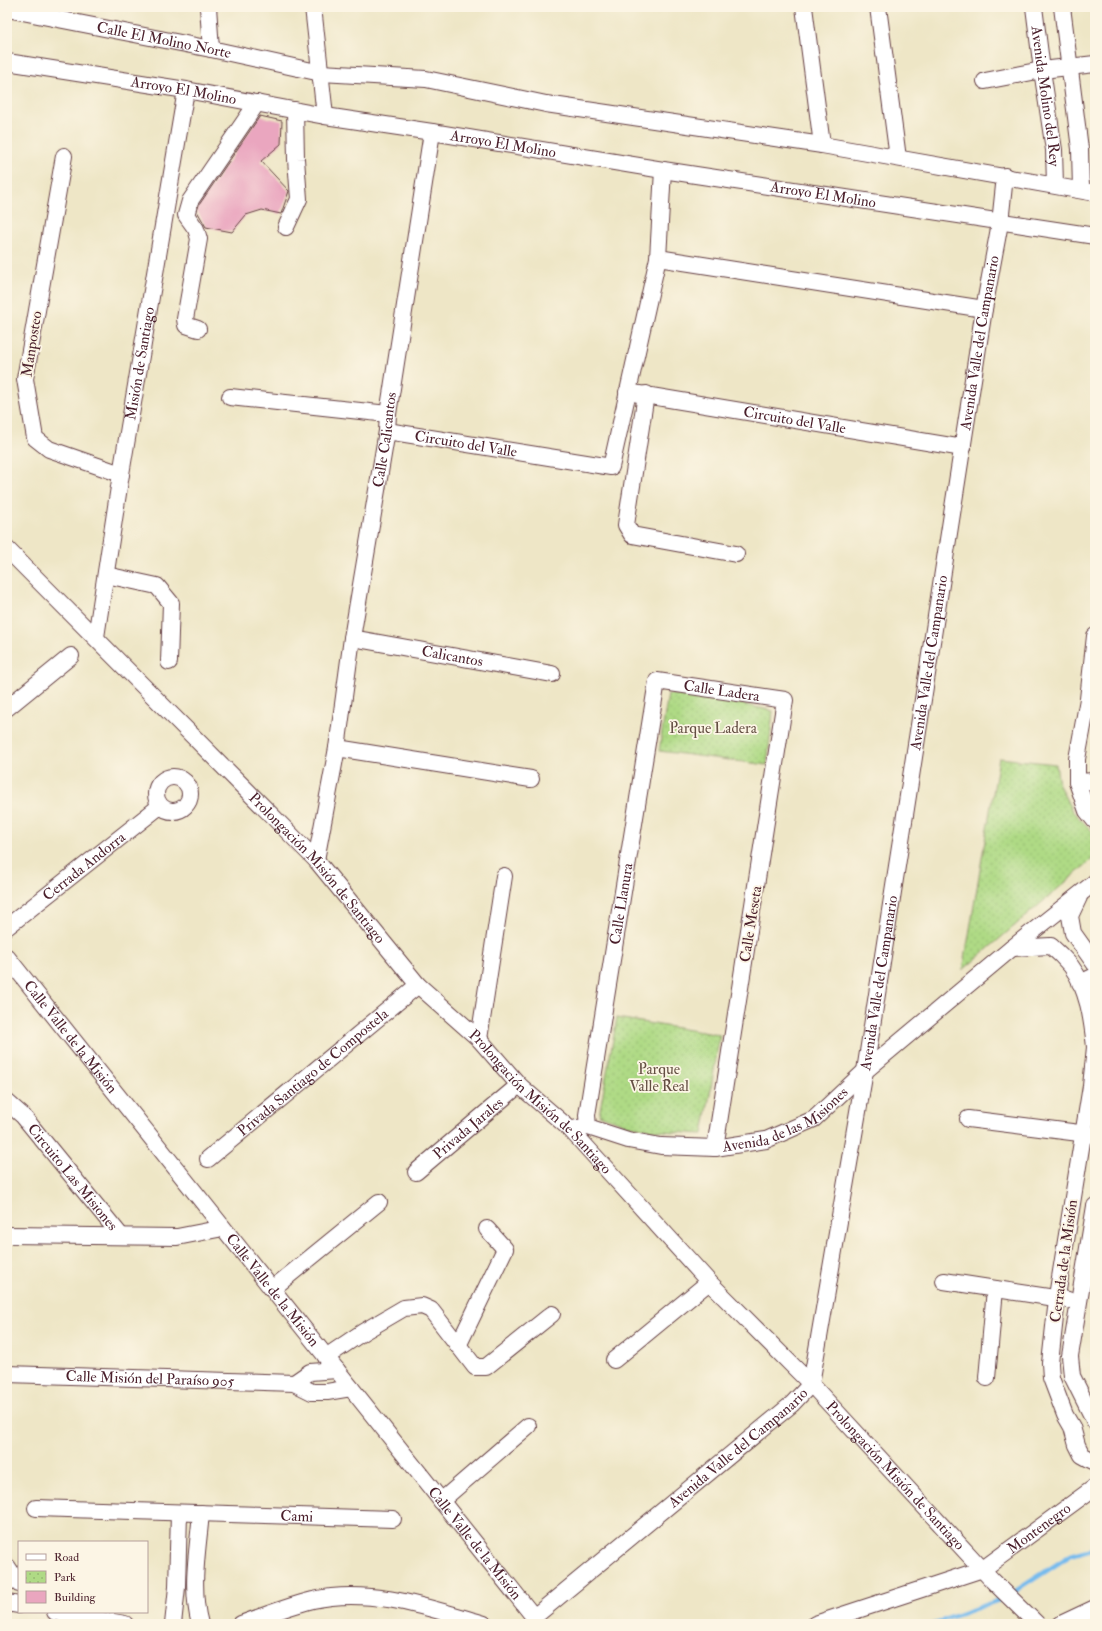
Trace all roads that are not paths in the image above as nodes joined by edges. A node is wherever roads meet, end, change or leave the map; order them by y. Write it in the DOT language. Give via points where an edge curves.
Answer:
graph roads {
  1 [pos="208,7"];
  2 [pos="313,7"];
  3 [pos="804,7"];
  4 [pos="878,7"];
  5 [pos="1034,7"];
  6 [pos="1062,7"];
  7 [pos="7,9"];
  8 [pos="211,49"];
  9 [pos="7,62"];
  10 [pos="1095,64"];
  11 [pos="1069,66"];
  12 [pos="1042,70"];
  13 [pos="321,73"];
  14 [pos="985,81"];
  15 [pos="186,90"];
  16 [pos="257,103"];
  17 [pos="295,110"];
  18 [pos="325,116"];
  19 [pos="432,132"];
  20 [pos="822,145"];
  21 [pos="1080,149"];
  22 [pos="1054,150"];
  23 [pos="64,156"];
  24 [pos="898,158"];
  25 [pos="663,170"];
  26 [pos="1005,176"];
  27 [pos="1054,185"];
  28 [pos="1088,192"];
  29 [pos="1000,223"];
  30 [pos="286,227"];
  31 [pos="1095,236"];
  32 [pos="658,258"];
  33 [pos="984,308"];
  34 [pos="198,329"];
  35 [pos="627,392"];
  36 [pos="646,394"];
  37 [pos="230,397"];
  38 [pos="388,414"];
  39 [pos="387,431"];
  40 [pos="963,448"];
  41 [pos="121,474"];
  42 [pos="7,549"];
  43 [pos="736,554"];
  44 [pos="106,574"];
  45 [pos="1095,636"];
  46 [pos="96,637"];
  47 [pos="352,638"];
  48 [pos="71,656"];
  49 [pos="169,662"];
  50 [pos="552,674"];
  51 [pos="657,681"];
  52 [pos="785,700"];
  53 [pos="1091,700"];
  54 [pos="7,708"];
  55 [pos="337,748"];
  56 [pos="531,779"];
  57 [pos="1095,781"];
  58 [pos="1077,782"];
  59 [pos="160,806"];
  60 [pos="1095,821"];
  61 [pos="316,860"];
  62 [pos="504,876"];
  63 [pos="1095,882"];
  64 [pos="1080,894"];
  65 [pos="7,927"];
  66 [pos="1012,948"];
  67 [pos="7,957"];
  68 [pos="1095,964"];
  69 [pos="1095,976"];
  70 [pos="1080,983"];
  71 [pos="418,985"];
  72 [pos="479,1039"];
  73 [pos="1095,1047"];
  74 [pos="865,1071"];
  75 [pos="519,1085"];
  76 [pos="7,1102"];
  77 [pos="968,1119"];
  78 [pos="588,1127"];
  79 [pos="570,1129"];
  80 [pos="1089,1134"];
  81 [pos="715,1148"];
  82 [pos="208,1159"];
  83 [pos="416,1172"];
  84 [pos="379,1202"];
  85 [pos="1095,1206"];
  86 [pos="487,1228"];
  87 [pos="228,1234"];
  88 [pos="7,1235"];
  89 [pos="121,1236"];
  90 [pos="944,1281"];
  91 [pos="709,1282"];
  92 [pos="272,1289"];
  93 [pos="995,1289"];
  94 [pos="1057,1299"];
  95 [pos="1080,1301"];
  96 [pos="552,1314"];
  97 [pos="458,1346"];
  98 [pos="326,1356"];
  99 [pos="614,1360"];
  100 [pos="336,1370"];
  101 [pos="7,1374"];
  102 [pos="987,1378"];
  103 [pos="294,1383"];
  104 [pos="811,1384"];
  105 [pos="351,1388"];
  106 [pos="1095,1422"];
  107 [pos="528,1426"];
  108 [pos="1095,1460"];
  109 [pos="1095,1487"];
  110 [pos="441,1501"];
  111 [pos="36,1508"];
  112 [pos="179,1513"];
  113 [pos="201,1513"];
  114 [pos="393,1519"];
  115 [pos="7,1566"];
  116 [pos="988,1575"];
  117 [pos="18,1582"];
  118 [pos="7,1603"];
  119 [pos="18,1606"];
  120 [pos="1095,1608"];
  121 [pos="61,1613"];
  122 [pos="533,1621"];
  123 [pos="1035,1622"];
  124 [pos="125,1624"];
  125 [pos="173,1624"];
  126 [pos="200,1624"];
  127 [pos="241,1624"];
  128 [pos="484,1624"];
  129 [pos="815,1624"];
  130 [pos="1061,1624"];
  1 -- 8 [label="street"];
  2 -- 13 [label="street"];
  3 -- 20 [label="street"];
  4 -- 24 [label="street"];
  5 -- 12 [label="street, Avenida Molino del Rey"];
  6 -- 11 [label="street, Avenida Molino del Rey"];
  7 -- 8 [label="street, Calle El Molino Norte"];
  8 -- 13 [label="street, Calle El Molino Norte"];
  9 -- 15 [label="street, Arroyo El Molino"];
  10 -- 11 [label="street"];
  11 -- 12 [label="street"];
  11 -- 21 [label="street, Avenida Molino del Rey"];
  12 -- 14 [label="street"];
  12 -- 22 [label="street, Avenida Molino del Rey"];
  13 -- 18 [label="street"];
  13 -- 20 [label="street, Calle El Molino Norte" via="426,79 546,104"];
  15 -- 16 [label="street, Arroyo El Molino"];
  15 -- 41 [label="street, Misión de Santiago"];
  16 -- 17 [label="street, Arroyo El Molino"];
  16 -- 34 [label="street" via="190,201 186,215 196,229 199,239 184,318 186,325"];
  17 -- 18 [label="street, Arroyo El Molino"];
  17 -- 30 [label="street" via="299,199"];
  18 -- 19 [label="street, Arroyo El Molino"];
  19 -- 25 [label="street, Arroyo El Molino"];
  19 -- 38 [label="street, Calle Calicantos"];
  20 -- 24 [label="street"];
  21 -- 22 [label="street"];
  21 -- 28 [label="street, Avenida Molino del Rey"];
  22 -- 27 [label="street, Avenida Molino del Rey"];
  23 -- 41 [label="street, Manposteo" via="25,379 30,418 35,438 49,449"];
  24 -- 26 [label="street"];
  25 -- 29 [label="street, Arroyo El Molino"];
  25 -- 32 [label="street, Circuito del Valle"];
  26 -- 27 [label="street"];
  26 -- 29 [label="street"];
  27 -- 28 [label="street"];
  29 -- 31 [label="street, Arroyo El Molino"];
  29 -- 33 [label="street, Avenida Valle del Campanario"];
  32 -- 33 [label="street"];
  32 -- 35 [label="street, Circuito del Valle"];
  33 -- 40 [label="street, Avenida Valle del Campanario"];
  35 -- 36 [label="street, Circuito del Valle"];
  35 -- 39 [label="street, Circuito del Valle" via="611,467"];
  36 -- 40 [label="street, Circuito del Valle"];
  36 -- 43 [label="street" via="626,525 632,535"];
  37 -- 38 [label="street"];
  38 -- 39 [label="street, Calle Calicantos"];
  39 -- 47 [label="street, Calle Calicantos"];
  40 -- 74 [label="street, Avenida Valle del Campanario"];
  41 -- 44 [label="street, Misión de Santiago"];
  42 -- 46 [label="street, Prolongación Misión de Santiago"];
  44 -- 46 [label="street, Misión de Santiago"];
  44 -- 49 [label="street" via="157,586 171,603"];
  45 -- 53 [label="street"];
  46 -- 61 [label="street, Prolongación Misión de Santiago"];
  47 -- 50 [label="street, Calicantos"];
  47 -- 55 [label="street, Calle Calicantos"];
  48 -- 54 [label="street"];
  51 -- 52 [label="street, Calle Ladera"];
  51 -- 78 [label="street, Calle Llanura" via="587,1115"];
  52 -- 81 [label="street, Calle Meseta"];
  53 -- 58 [label="street" via="1077,759"];
  55 -- 56 [label="street"];
  55 -- 61 [label="street, Calle Calicantos"];
  57 -- 58 [label="street"];
  58 -- 60 [label="street" via="1087,811"];
  59 -- 65 [label="street, Cerrada Andorra"];
  61 -- 71 [label="street, Prolongación Misión de Santiago"];
  62 -- 72 [label="street"];
  63 -- 64 [label="street, Avenida de las Misiones"];
  64 -- 66 [label="street, Avenida de las Misiones"];
  64 -- 68 [label="street" via="1070,916 1073,933"];
  66 -- 70 [label="street, Cerrada de la Misión" via="1051,946 1071,967"];
  66 -- 74 [label="street, Avenida de las Misiones"];
  67 -- 87 [label="street, Calle Valle de la Misión"];
  69 -- 70 [label="street"];
  70 -- 73 [label="street, Cerrada de la Misión" via="1092,1020"];
  71 -- 72 [label="street, Prolongación Misión de Santiago"];
  71 -- 82 [label="street, Privada Santiago de Compostela"];
  72 -- 75 [label="street, Prolongación Misión de Santiago"];
  73 -- 80 [label="street, Cerrada de la Misión"];
  74 -- 81 [label="street, Avenida de las Misiones" via="814,1118 766,1140"];
  74 -- 104 [label="street, Avenida Valle del Campanario"];
  75 -- 79 [label="street, Prolongación Misión de Santiago"];
  75 -- 83 [label="street, Privada Jarales"];
  76 -- 89 [label="street, Circuito Las Misiones" via="24,1116"];
  77 -- 80 [label="street"];
  78 -- 79 [label="street, Avenida de las Misiones"];
  78 -- 81 [label="street, Avenida de las Misiones" via="628,1140 661,1146"];
  79 -- 91 [label="street, Prolongación Misión de Santiago"];
  80 -- 94 [label="street, Cerrada de la Misión"];
  84 -- 92 [label="street"];
  85 -- 95 [label="street, Cerrada de la Misión"];
  86 -- 97 [label="street" via="505,1249"];
  87 -- 89 [label="street, Circuito Las Misiones" via="193,1243 177,1237"];
  87 -- 92 [label="street, Calle Valle de la Misión"];
  88 -- 89 [label="street, Circuito Las Misiones"];
  90 -- 93 [label="street"];
  91 -- 99 [label="street"];
  91 -- 104 [label="street, Prolongación Misión de Santiago"];
  92 -- 98 [label="street, Calle Valle de la Misión"];
  93 -- 94 [label="street"];
  93 -- 102 [label="street"];
  94 -- 95 [label="street"];
  94 -- 108 [label="street, Cerrada de la Misión" via="1050,1363 1051,1378 1082,1455"];
  95 -- 106 [label="street, Cerrada de la Misión" via="1070,1356 1072,1376"];
  96 -- 97 [label="street" via="486,1367 475,1367"];
  97 -- 98 [label="street" via="431,1310 422,1306 404,1308"];
  98 -- 100 [label="street, Calle Valle de la Misión"];
  100 -- 103 [label="street" via="310,1372"];
  100 -- 105 [label="street, Calle Valle de la Misión"];
  101 -- 103 [label="street, Calle Misión del Paraíso 905"];
  103 -- 105 [label="street" via="312,1392"];
  104 -- 116 [label="street, Prolongación Misión de Santiago"];
  104 -- 122 [label="street, Avenida Valle del Campanario" via="792,1404"];
  105 -- 110 [label="street, Calle Valle de la Misión"];
  107 -- 110 [label="street"];
  109 -- 116 [label="street, Montenegro"];
  110 -- 122 [label="street, Calle Valle de la Misión"];
  111 -- 112 [label="street, Cami"];
  112 -- 113 [label="street, Cami"];
  112 -- 125 [label="street"];
  113 -- 114 [label="street, Cami"];
  113 -- 126 [label="street" via="195,1584"];
  115 -- 117 [label="street"];
  116 -- 123 [label="street, Prolongación Misión de Santiago"];
  116 -- 129 [label="street"];
  118 -- 119 [label="street"];
  120 -- 130 [label="street"];
  121 -- 124 [label="street"];
  127 -- 128 [label="street" via="314,1600 344,1596 380,1597 412,1603"];
}
